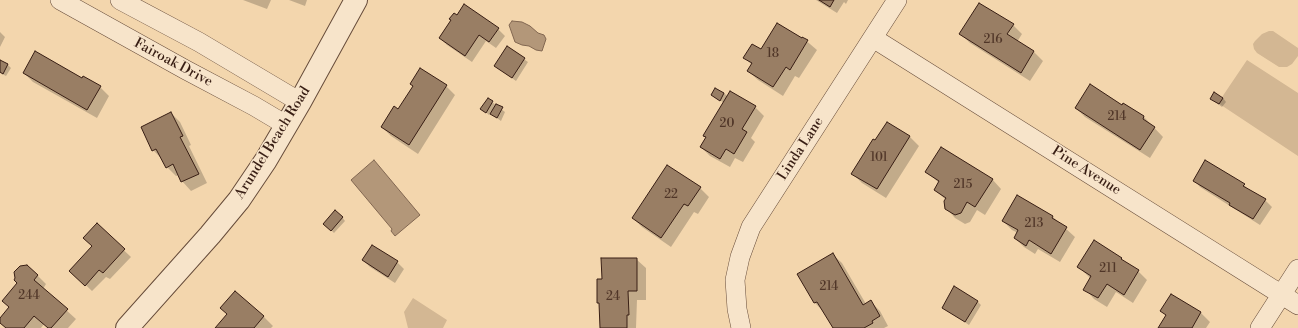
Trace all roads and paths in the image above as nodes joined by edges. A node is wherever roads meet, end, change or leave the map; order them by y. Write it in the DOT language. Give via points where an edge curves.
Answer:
graph roads {
  1 [pos="60,0"];
  2 [pos="120,0"];
  3 [pos="356,0"];
  4 [pos="897,0"];
  5 [pos="873,38"];
  6 [pos="300,102"];
  7 [pos="286,125"];
  8 [pos="1298,268"];
  9 [pos="1282,294"];
  10 [pos="1298,305"];
  11 [pos="127,328"];
  12 [pos="741,328"];
  13 [pos="1260,328"];
  1 -- 7 [label="street, Fairoak Drive"];
  2 -- 6 [label="street, Fairoak Drive" via="199,42"];
  3 -- 6 [label="street, Arundel Beach Road"];
  4 -- 5 [label="street, Linda Lane"];
  5 -- 9 [label="street, Pine Avenue"];
  5 -- 12 [label="street, Linda Lane" via="751,227 735,280"];
  6 -- 7 [label="street, Arundel Beach Road"];
  7 -- 11 [label="street, Arundel Beach Road" via="239,200"];
  8 -- 9 [label="street"];
  9 -- 10 [label="street, Pine Avenue"];
  9 -- 13 [label="street"];
}
